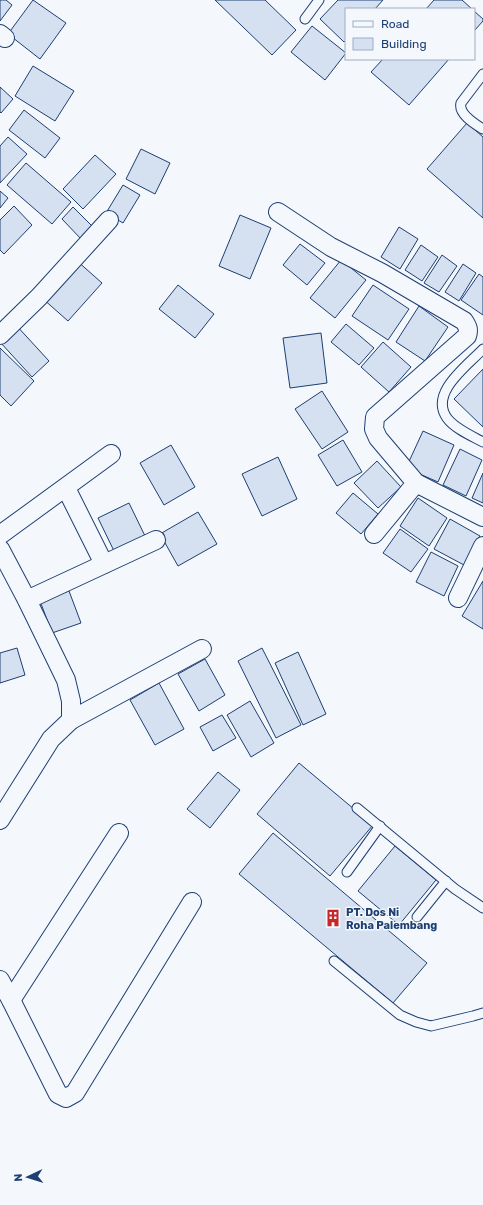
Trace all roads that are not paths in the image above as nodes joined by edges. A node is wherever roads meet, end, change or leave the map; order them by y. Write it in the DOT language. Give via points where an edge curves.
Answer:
graph roads {
  1 [pos="319,0"];
  2 [pos="305,19"];
  3 [pos="483,74"];
  4 [pos="483,129"];
  5 [pos="278,212"];
  6 [pos="110,220"];
  7 [pos="0,335"];
  8 [pos="483,349"];
  9 [pos="483,442"];
  10 [pos="111,454"];
  11 [pos="416,483"];
  12 [pos="66,488"];
  13 [pos="483,517"];
  14 [pos="374,534"];
  15 [pos="0,535"];
  16 [pos="156,540"];
  17 [pos="483,546"];
  18 [pos="0,549"];
  19 [pos="104,564"];
  20 [pos="458,598"];
  21 [pos="27,600"];
  22 [pos="202,649"];
  23 [pos="71,720"];
  24 [pos="357,808"];
  25 [pos="0,820"];
  26 [pos="380,826"];
  27 [pos="119,832"];
  28 [pos="347,872"];
  29 [pos="446,881"];
  30 [pos="192,902"];
  31 [pos="483,908"];
  32 [pos="417,917"];
  33 [pos="334,961"];
  34 [pos="0,980"];
  35 [pos="11,1000"];
  36 [pos="483,1012"];
  1 -- 2 [label="lane"];
  3 -- 4 [label="lane" via="460,107 461,112"];
  5 -- 11 [label="street" via="331,247 382,273 464,321 467,326 467,336 375,417 374,429 378,438"];
  6 -- 7 [label="street" via="44,292"];
  8 -- 9 [label="lane" via="451,381 441,405 447,419"];
  10 -- 12 [label="street"];
  11 -- 13 [label="street"];
  11 -- 14 [label="street"];
  12 -- 15 [label="street"];
  12 -- 19 [label="street"];
  16 -- 19 [label="street"];
  17 -- 20 [label="street"];
  18 -- 21 [label="street"];
  19 -- 21 [label="street"];
  21 -- 23 [label="street" via="66,680 71,700"];
  22 -- 23 [label="street"];
  23 -- 25 [label="street" via="51,739"];
  24 -- 26 [label="lane"];
  26 -- 28 [label="lane"];
  26 -- 29 [label="lane"];
  27 -- 35 [label="street"];
  29 -- 31 [label="lane"];
  29 -- 32 [label="lane"];
  30 -- 35 [label="street" via="75,1092 66,1098 58,1094"];
  33 -- 36 [label="lane" via="400,1015 416,1022 431,1026"];
  34 -- 35 [label="street"];
}
